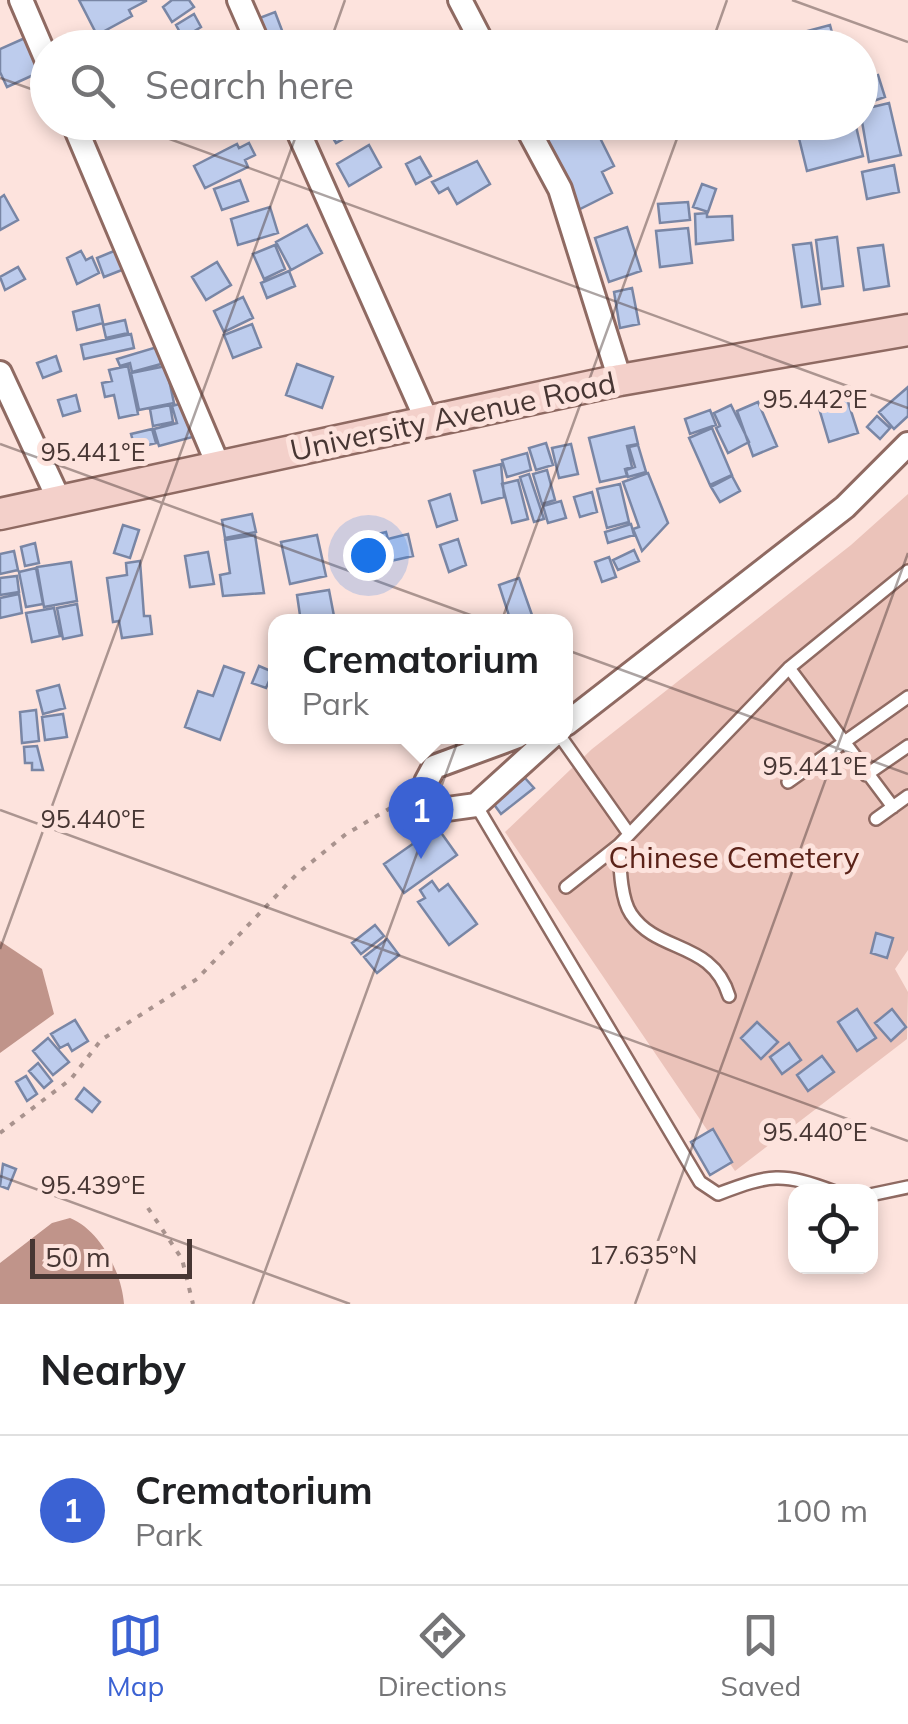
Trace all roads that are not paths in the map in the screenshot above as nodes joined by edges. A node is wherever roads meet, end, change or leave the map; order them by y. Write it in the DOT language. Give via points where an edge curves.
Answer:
graph roads {
  1 [pos="21,0"];
  2 [pos="238,0"];
  3 [pos="460,0"];
  4 [pos="34,30"];
  5 [pos="252,30"];
  6 [pos="476,30"];
  7 [pos="81,140"];
  8 [pos="302,140"];
  9 [pos="534,140"];
  10 [pos="908,330"];
  11 [pos="0,373"];
  12 [pos="620,380"];
  13 [pos="428,424"];
  14 [pos="908,444"];
  15 [pos="219,467"];
  16 [pos="61,504"];
  17 [pos="0,514"];
  18 [pos="908,571"];
  19 [pos="790,668"];
  20 [pos="908,697"];
  21 [pos="573,718"];
  22 [pos="842,743"];
  23 [pos="496,744"];
  24 [pos="547,744"];
  25 [pos="562,744"];
  26 [pos="908,746"];
  27 [pos="866,775"];
  28 [pos="788,782"];
  29 [pos="908,796"];
  30 [pos="476,806"];
  31 [pos="893,807"];
  32 [pos="876,818"];
  33 [pos="628,831"];
  34 [pos="619,845"];
  35 [pos="566,888"];
  36 [pos="729,996"];
  37 [pos="815,1184"];
  38 [pos="908,1188"];
  39 [pos="878,1194"];
  1 -- 4 [label="street"];
  2 -- 5 [label="street"];
  3 -- 6 [label="street"];
  7 -- 15 [label="street"];
  8 -- 13 [label="street"];
  9 -- 12 [label="street" via="560,189"];
  10 -- 12 [label="main road, University Avenue Road"];
  11 -- 16 [label="street"];
  12 -- 13 [label="main road, University Avenue Road"];
  13 -- 15 [label="main road, University Avenue Road"];
  14 -- 21 [label="street" via="844,507"];
  15 -- 16 [label="main road, University Avenue Road"];
  16 -- 17 [label="main road, University Avenue Road"];
  18 -- 19 [label="lane"];
  19 -- 22 [label="lane"];
  19 -- 33 [label="lane"];
  20 -- 22 [label="lane"];
  22 -- 27 [label="lane"];
  22 -- 28 [label="lane"];
  23 -- 30 [label="street" via="434,767 426,782 428,799 440,810"];
  24 -- 30 [label="street"];
  25 -- 33 [label="lane"];
  26 -- 27 [label="lane"];
  27 -- 31 [label="lane"];
  29 -- 31 [label="lane"];
  30 -- 37 [label="lane" via="700,1182 718,1194 766,1176"];
  31 -- 32 [label="lane"];
  33 -- 34 [label="lane"];
  34 -- 35 [label="lane"];
  34 -- 36 [label="lane" via="631,914 714,966"];
  38 -- 39 [label="lane"];
}
